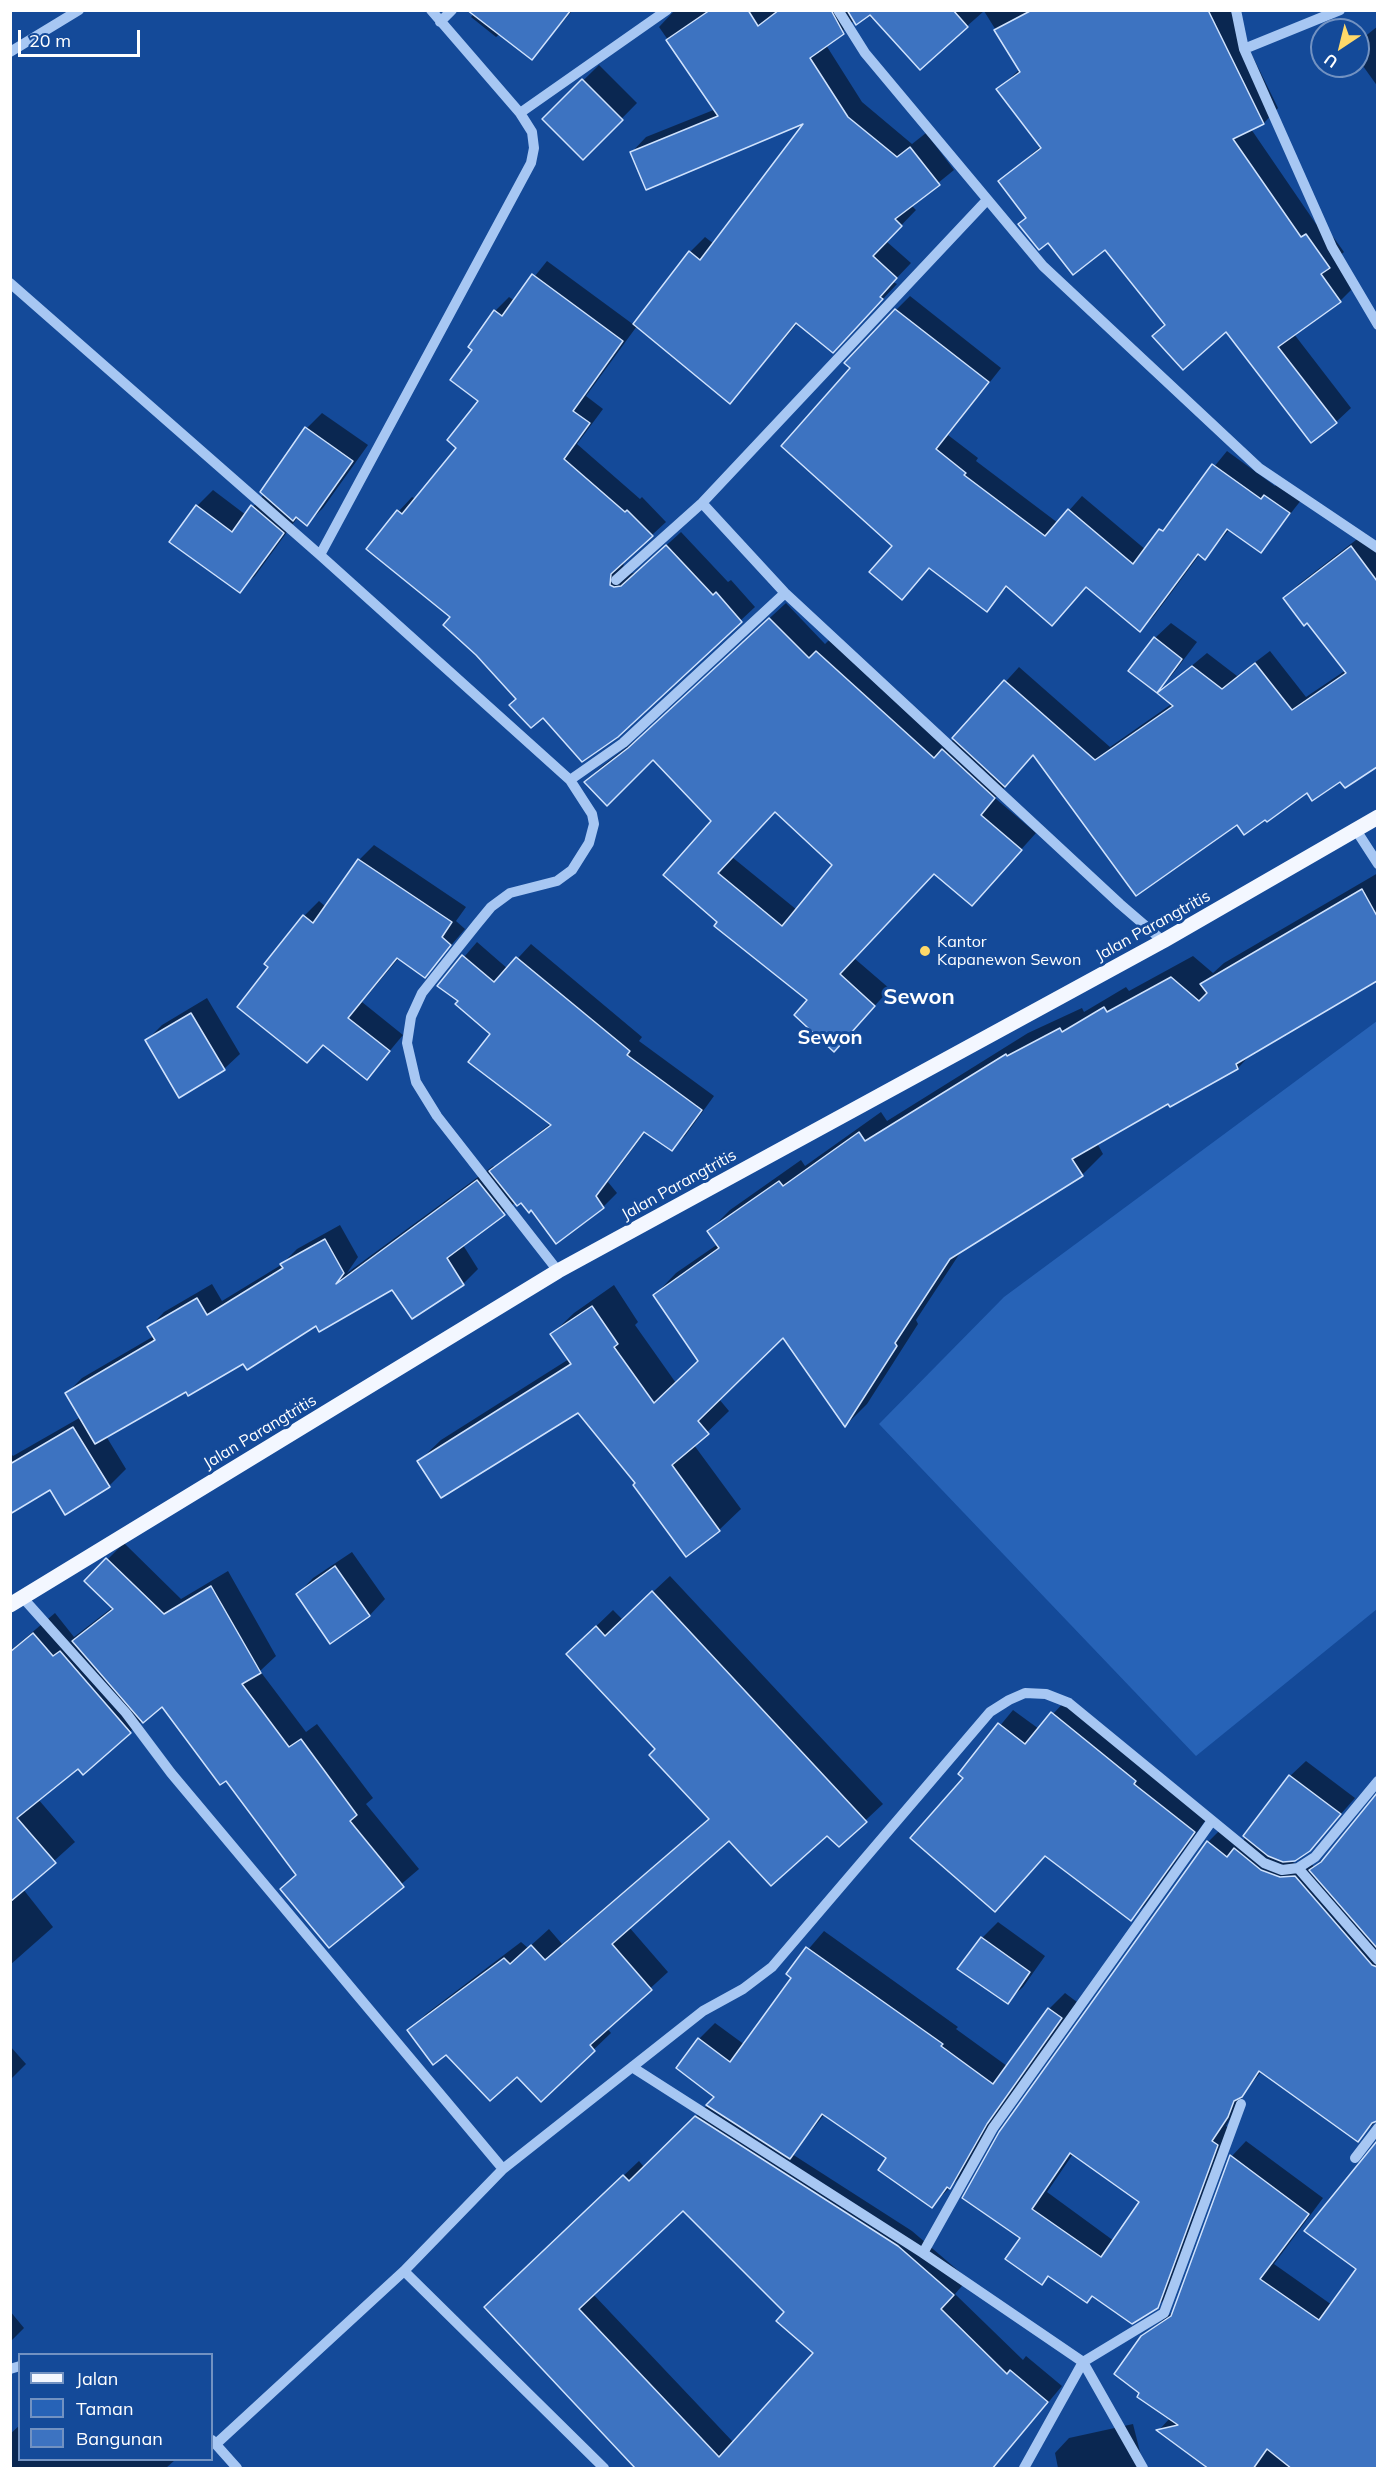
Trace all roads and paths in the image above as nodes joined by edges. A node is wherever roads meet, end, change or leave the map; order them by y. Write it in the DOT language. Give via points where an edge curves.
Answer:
graph roads {
  1 [pos="79,10"];
  2 [pos="431,10"];
  3 [pos="452,10"];
  4 [pos="667,10"];
  5 [pos="838,10"];
  6 [pos="1236,10"];
  7 [pos="1340,10"];
  8 [pos="440,22"];
  9 [pos="1244,49"];
  10 [pos="10,52"];
  11 [pos="520,113"];
  12 [pos="987,200"];
  13 [pos="10,283"];
  14 [pos="1377,326"];
  15 [pos="702,503"];
  16 [pos="1377,548"];
  17 [pos="320,555"];
  18 [pos="616,580"];
  19 [pos="785,593"];
  20 [pos="570,780"];
  21 [pos="1377,817"];
  22 [pos="1356,830"];
  23 [pos="1377,864"];
  24 [pos="1163,942"];
  25 [pos="558,1271"];
  26 [pos="17,1601"];
  27 [pos="1377,1781"];
  28 [pos="1211,1822"];
  29 [pos="1298,1868"];
  30 [pos="1377,1960"];
  31 [pos="632,2067"];
  32 [pos="1241,2104"];
  33 [pos="1377,2128"];
  34 [pos="1355,2158"];
  35 [pos="503,2169"];
  36 [pos="923,2253"];
  37 [pos="404,2271"];
  38 [pos="1083,2362"];
  39 [pos="214,2442"];
  40 [pos="237,2469"];
  41 [pos="604,2469"];
  42 [pos="1024,2469"];
  43 [pos="1143,2469"];
  1 -- 10 [label="street"];
  2 -- 8 [label="street"];
  3 -- 8 [label="street"];
  4 -- 11 [label="street"];
  5 -- 12 [label="street" via="865,52"];
  6 -- 9 [label="street"];
  7 -- 9 [label="street"];
  8 -- 11 [label="street"];
  9 -- 14 [label="street" via="1332,247"];
  11 -- 17 [label="street" via="532,132 531,163"];
  12 -- 15 [label="street"];
  12 -- 16 [label="street" via="1043,266 1259,468"];
  13 -- 17 [label="street"];
  15 -- 18 [label="street"];
  15 -- 19 [label="street"];
  17 -- 20 [label="street"];
  19 -- 20 [label="street" via="623,743"];
  19 -- 24 [label="street"];
  20 -- 25 [label="street" via="592,814 594,824 582,858 557,881 510,893 491,907 422,993 411,1017 407,1043 416,1083 437,1116"];
  21 -- 22 [label="main road, Jalan Parangtritis"];
  22 -- 23 [label="street"];
  22 -- 24 [label="main road, Jalan Parangtritis"];
  24 -- 25 [label="main road, Jalan Parangtritis"];
  25 -- 26 [label="main road, Jalan Parangtritis"];
  26 -- 35 [label="street" via="126,1713 171,1773"];
  27 -- 29 [label="street" via="1315,1857"];
  28 -- 29 [label="street" via="1264,1863 1282,1870"];
  28 -- 31 [label="street" via="1069,1703 1046,1694 1025,1693 990,1712 772,1966 743,1989 703,2011"];
  28 -- 36 [label="street" via="993,2128"];
  29 -- 30 [label="street"];
  31 -- 35 [label="street"];
  31 -- 36 [label="street"];
  32 -- 38 [label="street" via="1164,2313"];
  33 -- 34 [label="street"];
  35 -- 37 [label="street"];
  36 -- 38 [label="street"];
  37 -- 39 [label="street"];
  37 -- 41 [label="street"];
  38 -- 42 [label="street"];
  38 -- 43 [label="street"];
  39 -- 40 [label="street"];
}
